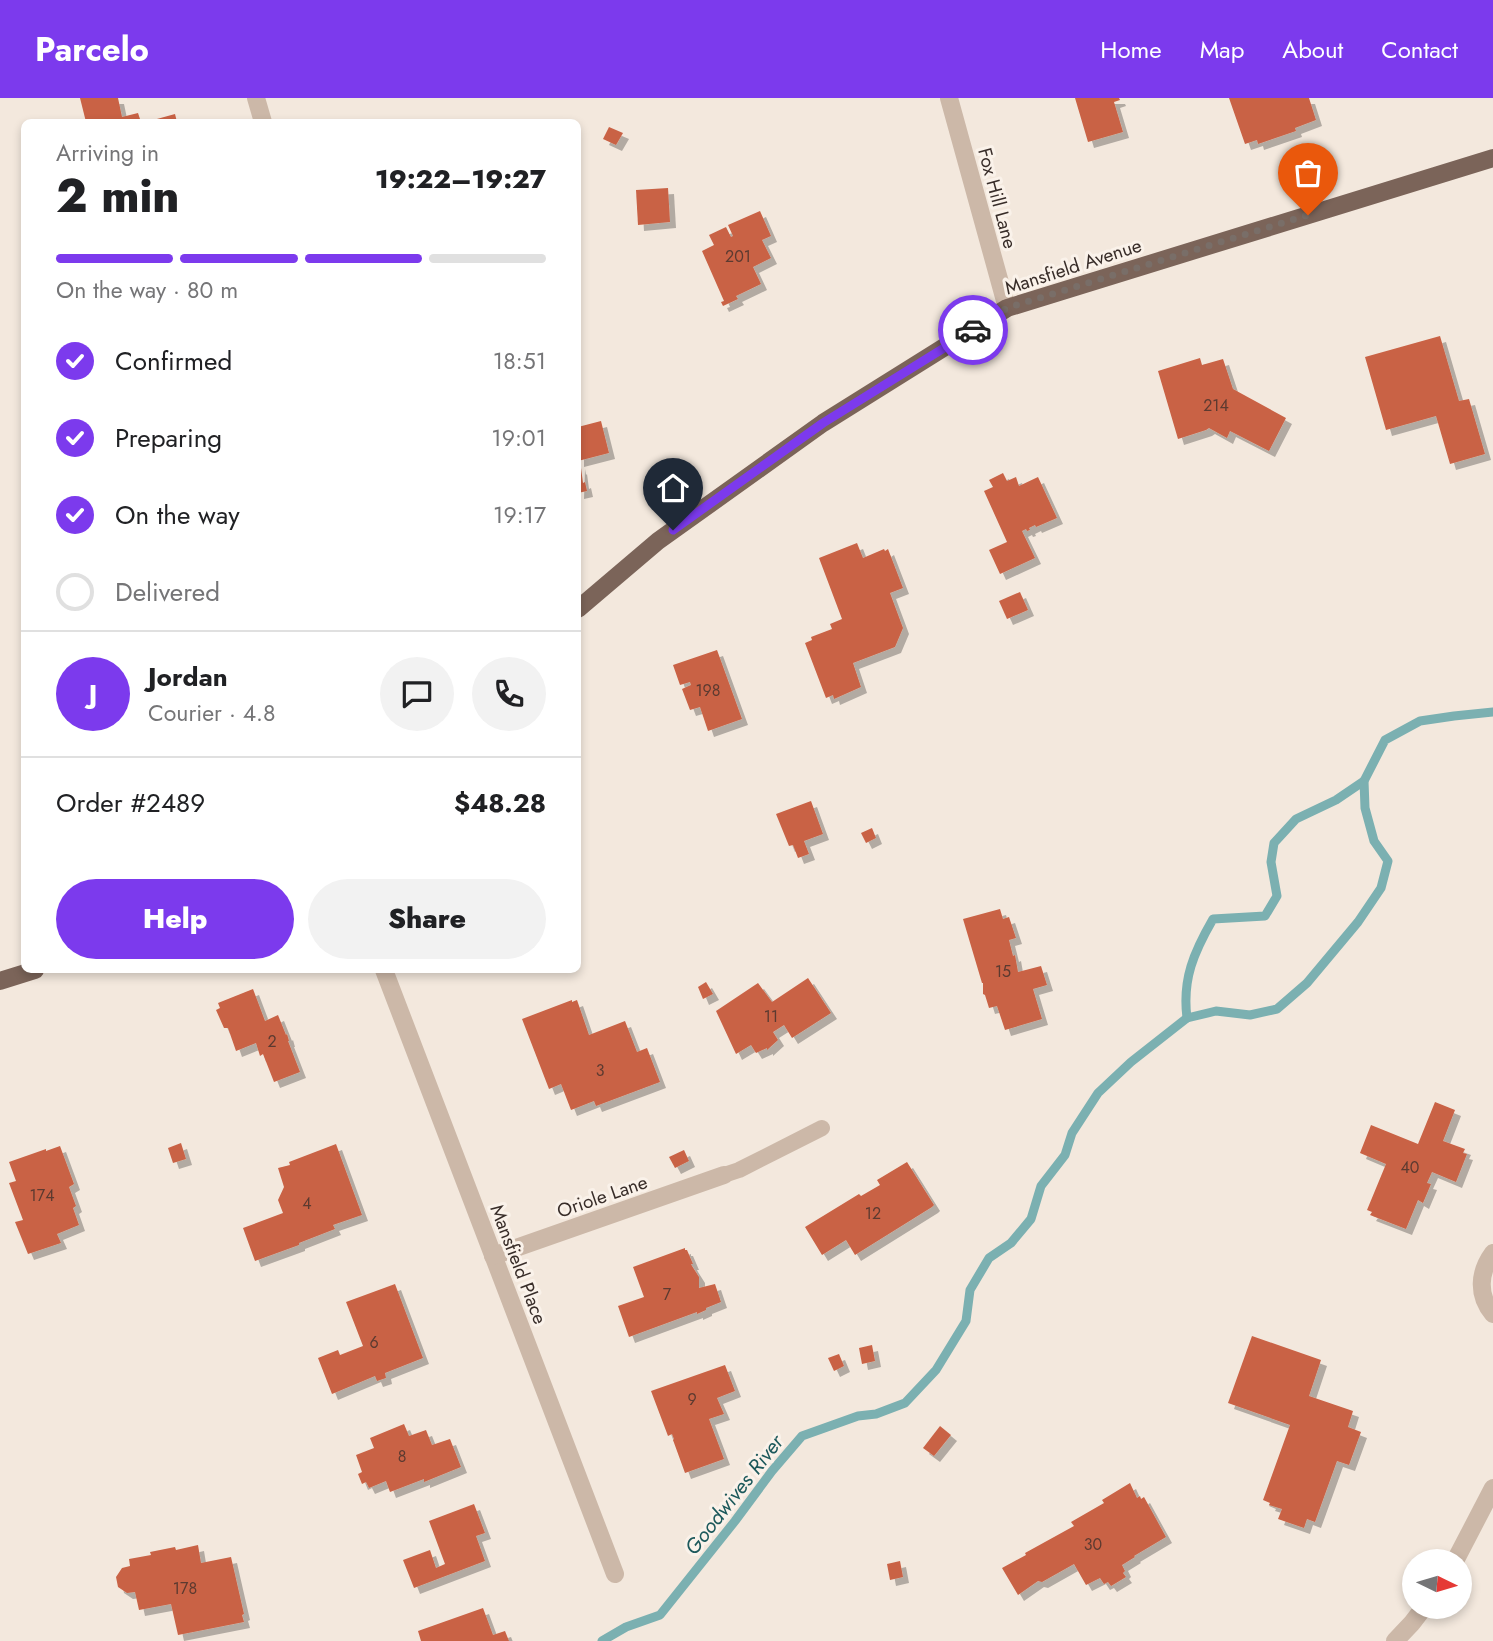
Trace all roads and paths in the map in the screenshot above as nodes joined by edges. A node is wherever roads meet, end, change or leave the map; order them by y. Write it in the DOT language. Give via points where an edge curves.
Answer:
graph roads {
  1 [pos="256,98"];
  2 [pos="949,98"];
  3 [pos="262,119"];
  4 [pos="1493,158"];
  5 [pos="1007,308"];
  6 [pos="581,606"];
  7 [pos="25,973"];
  8 [pos="385,973"];
  9 [pos="0,981"];
  10 [pos="822,1128"];
  11 [pos="724,1175"];
  12 [pos="1493,1253"];
  13 [pos="493,1256"];
  14 [pos="1493,1314"];
  15 [pos="1493,1488"];
  16 [pos="1461,1549"];
  17 [pos="615,1574"];
  18 [pos="1415,1619"];
  19 [pos="1395,1641"];
  1 -- 3 [label="street"];
  2 -- 5 [label="street, Fox Hill Lane"];
  4 -- 5 [label="main road, Mansfield Avenue"];
  5 -- 6 [label="main road, Mansfield Avenue" via="823,423 657,541"];
  7 -- 9 [label="main road"];
  8 -- 13 [label="street, Mansfield Place"];
  10 -- 11 [label="lane"];
  11 -- 13 [label="street, Oriole Lane"];
  12 -- 14 [label="street" via="1482,1278 1482,1294"];
  13 -- 17 [label="street, Mansfield Place"];
  15 -- 16 [label="street"];
  18 -- 19 [label="street"];
}
